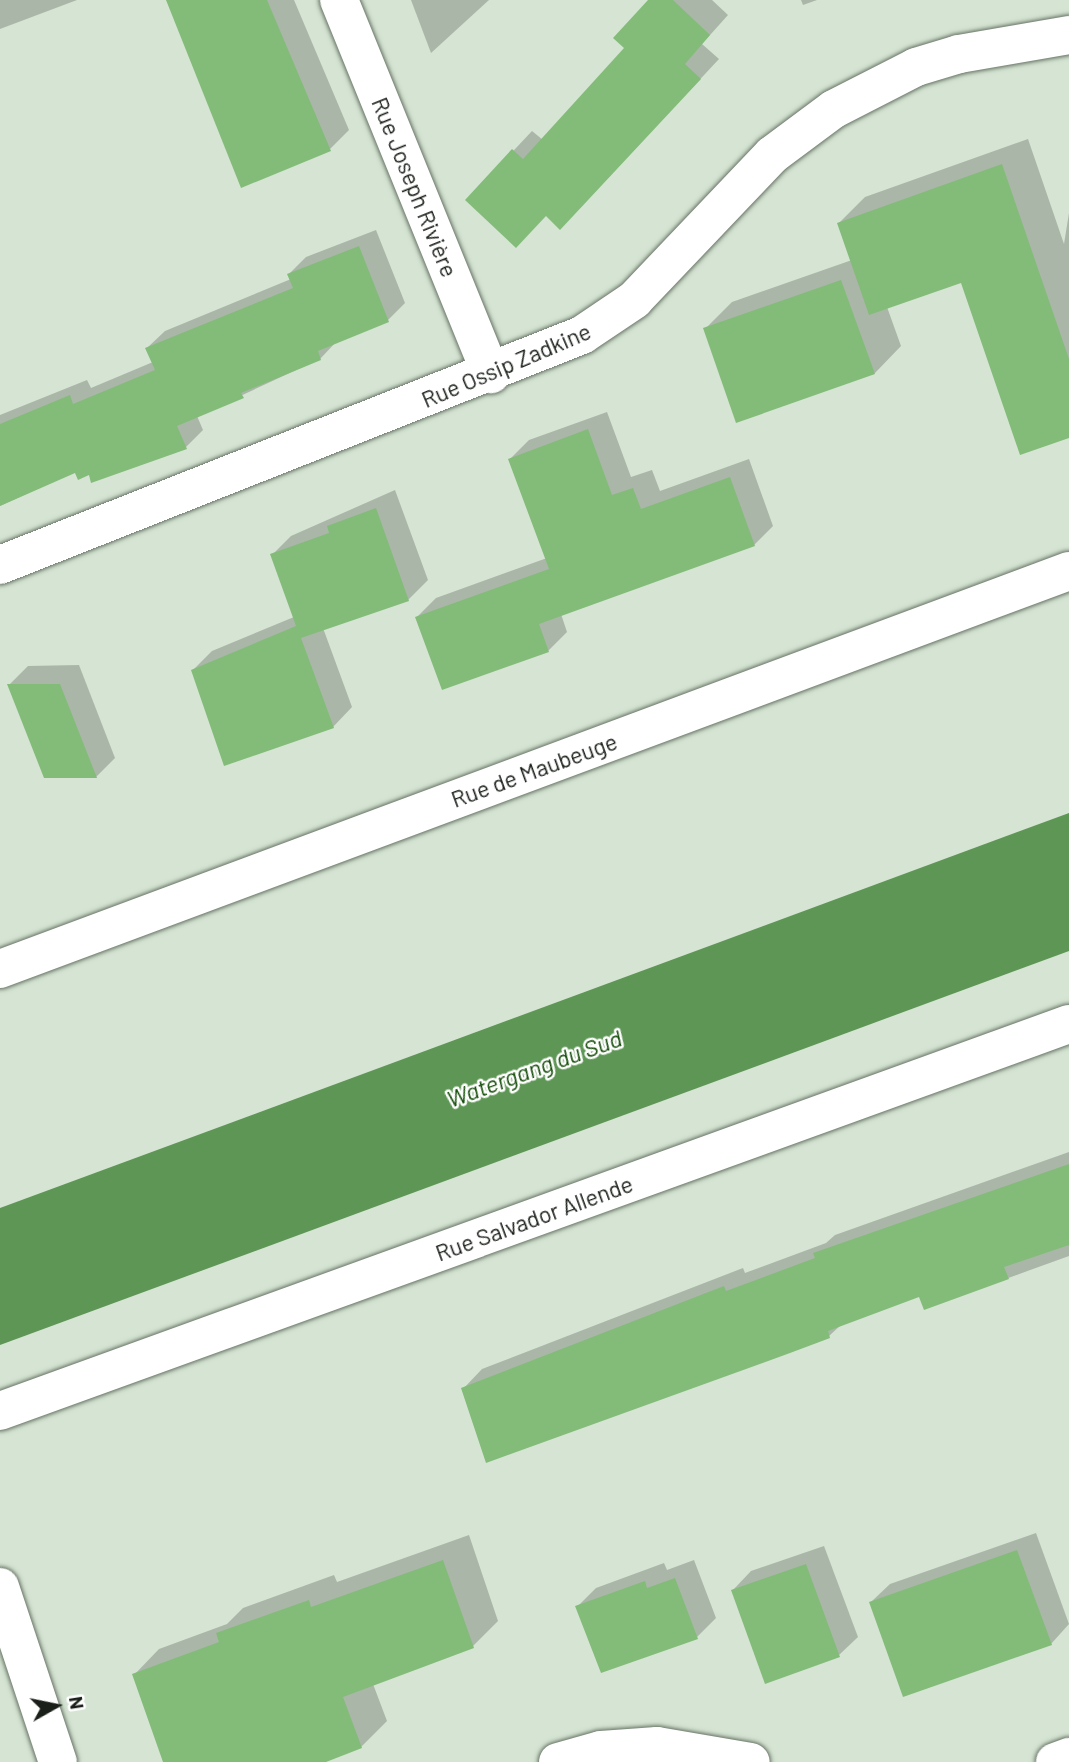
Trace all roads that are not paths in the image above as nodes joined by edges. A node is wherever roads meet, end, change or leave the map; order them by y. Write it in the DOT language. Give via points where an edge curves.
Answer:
graph roads {
  1 [pos="339,0"];
  2 [pos="1069,35"];
  3 [pos="491,374"];
  4 [pos="0,565"];
  5 [pos="1069,570"];
  6 [pos="0,969"];
  7 [pos="1069,1024"];
  8 [pos="0,1411"];
  9 [pos="0,1587"];
  10 [pos="1069,1757"];
  11 [pos="58,1762"];
  12 [pos="558,1762"];
  13 [pos="751,1762"];
  14 [pos="1055,1762"];
  1 -- 3 [label="street, Rue Joseph Rivière"];
  2 -- 3 [label="street, Rue Ossip Zadkine" via="959,54 906,72 834,109 772,155 625,307 582,335"];
  3 -- 4 [label="street, Rue Ossip Zadkine"];
  5 -- 6 [label="street, Rue de Maubeuge"];
  7 -- 8 [label="street, Rue Salvador Allende"];
  9 -- 11 [label="street"];
  10 -- 14 [label="street"];
  12 -- 13 [label="street" via="601,1750 657,1746"];
}
